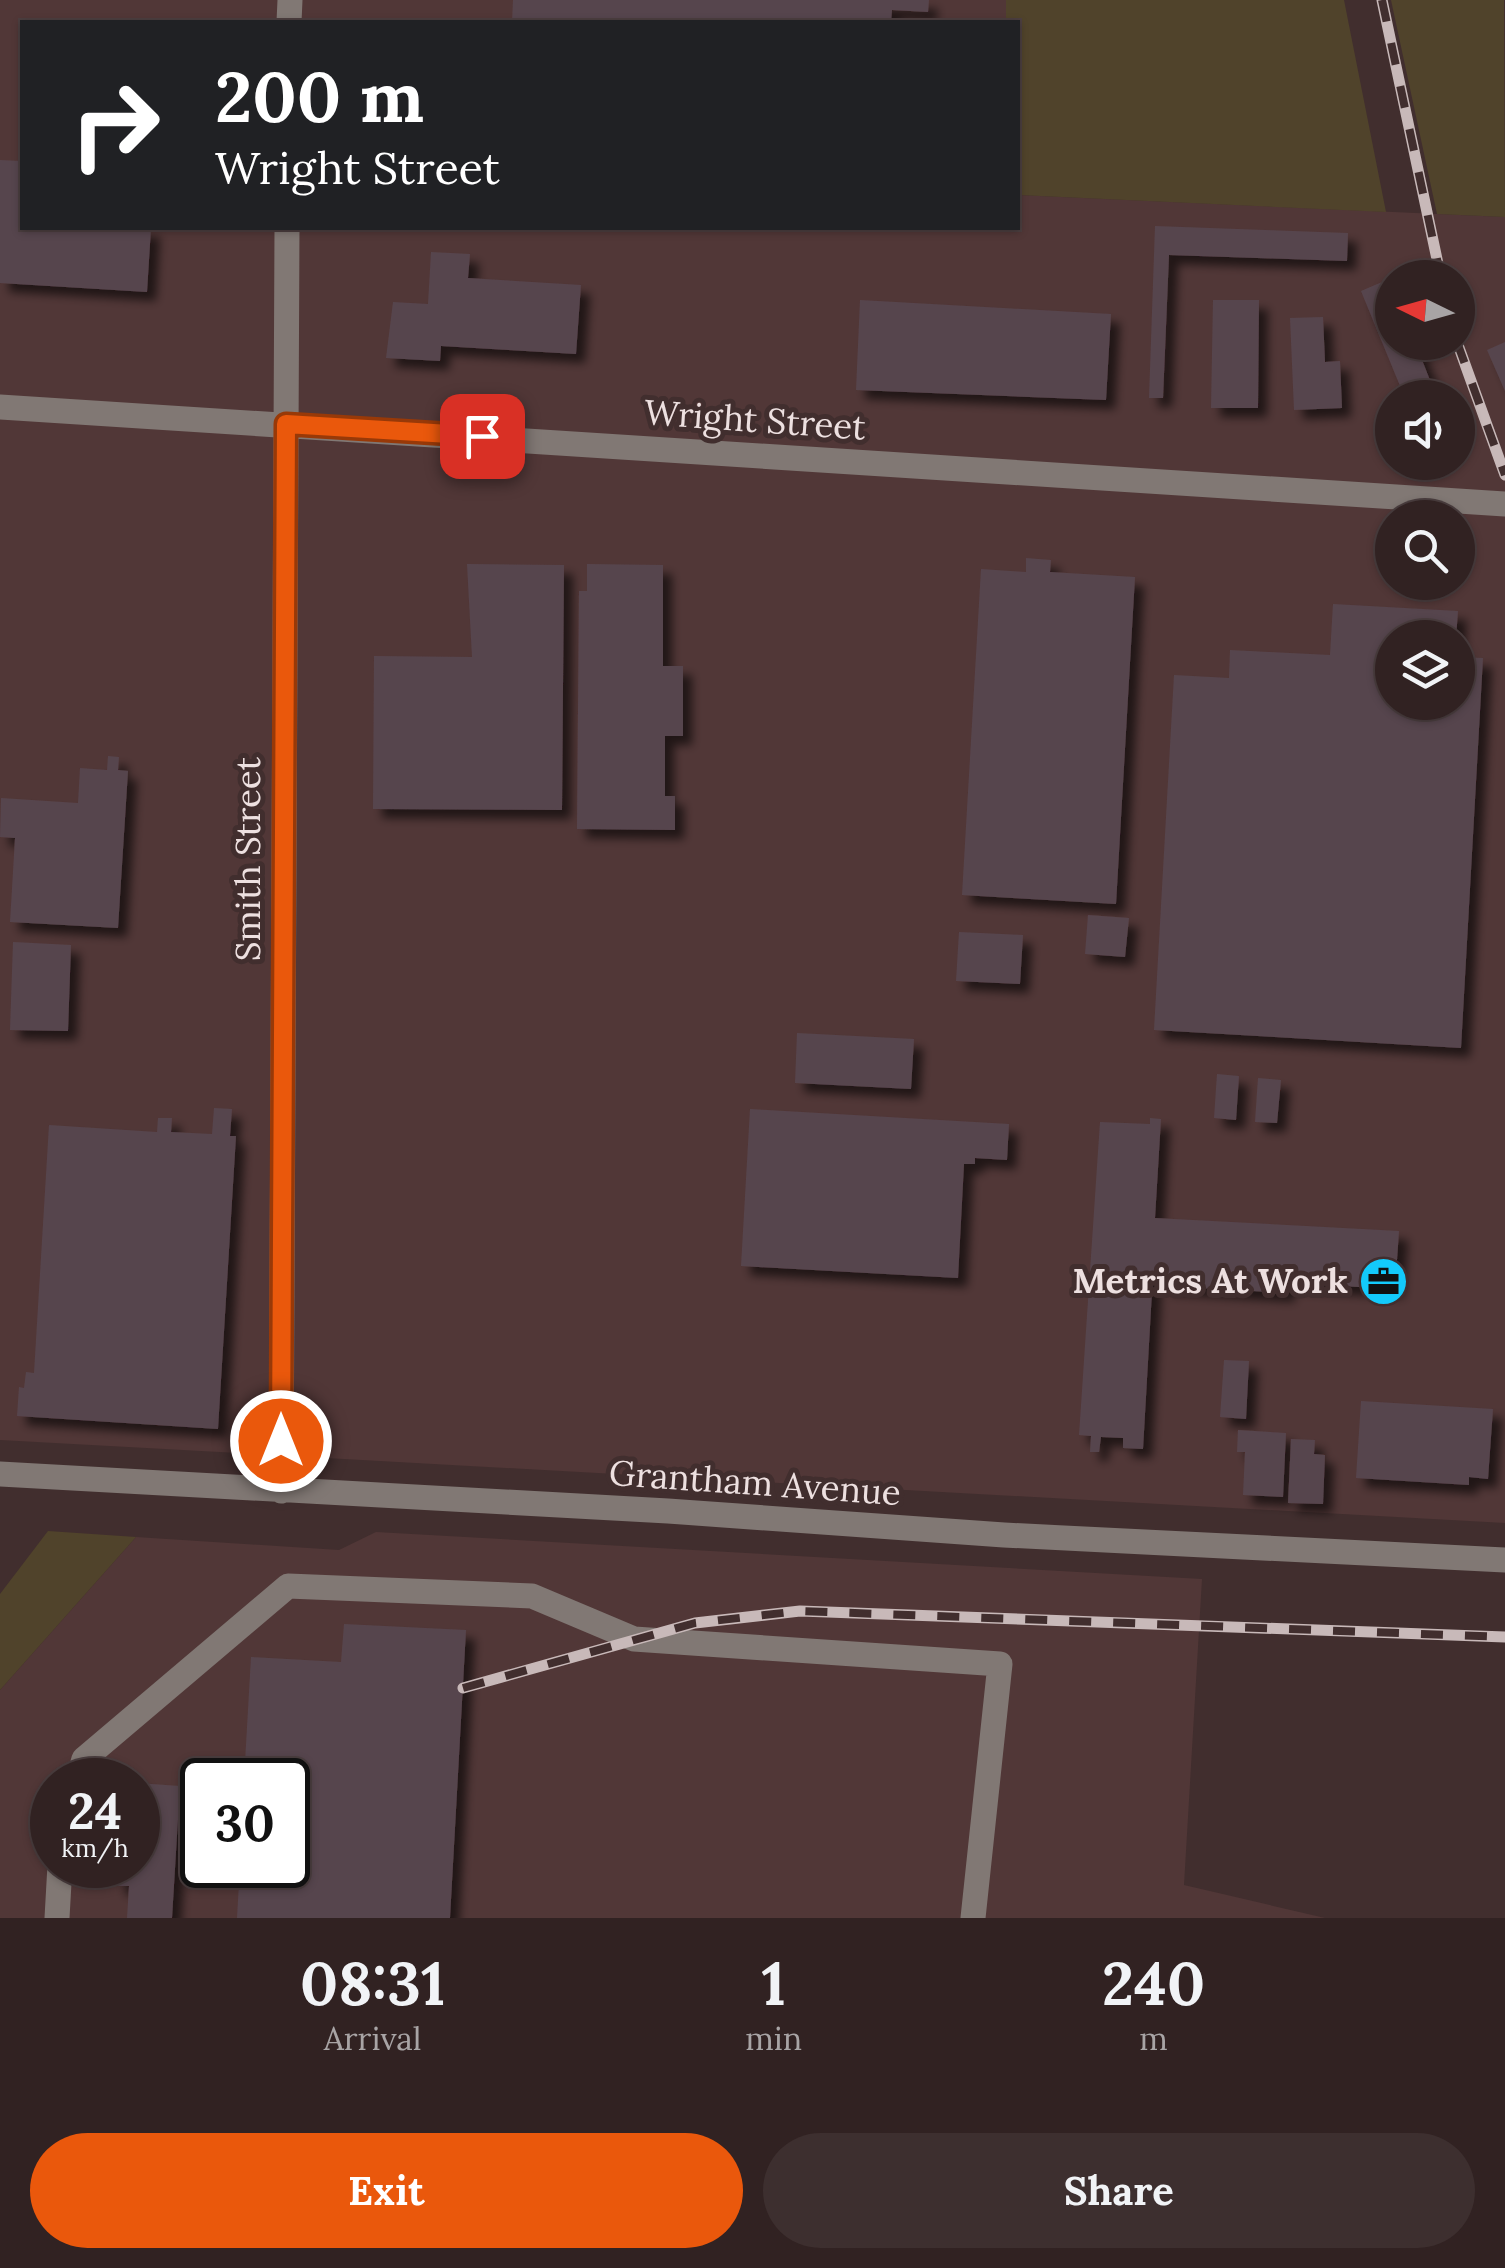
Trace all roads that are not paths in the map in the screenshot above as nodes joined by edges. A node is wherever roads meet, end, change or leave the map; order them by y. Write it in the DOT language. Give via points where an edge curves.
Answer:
graph roads {
  1 [pos="288,230"];
  2 [pos="0,407"];
  3 [pos="286,424"];
  4 [pos="1505,504"];
  5 [pos="0,1474"];
  6 [pos="281,1491"];
  7 [pos="1505,1560"];
  8 [pos="86,1758"];
  9 [pos="59,1888"];
  10 [pos="57,1918"];
  11 [pos="973,1918"];
  1 -- 3 [label="street, Smith Street"];
  2 -- 3 [label="street, Wright Street"];
  3 -- 4 [label="street, Wright Street"];
  3 -- 6 [label="street, Smith Street"];
  5 -- 6 [label="street, Grantham Avenue"];
  6 -- 7 [label="street, Grantham Avenue"];
  8 -- 11 [label="street" via="288,1586 532,1596 634,1639 1000,1664"];
  9 -- 10 [label="street"];
}
